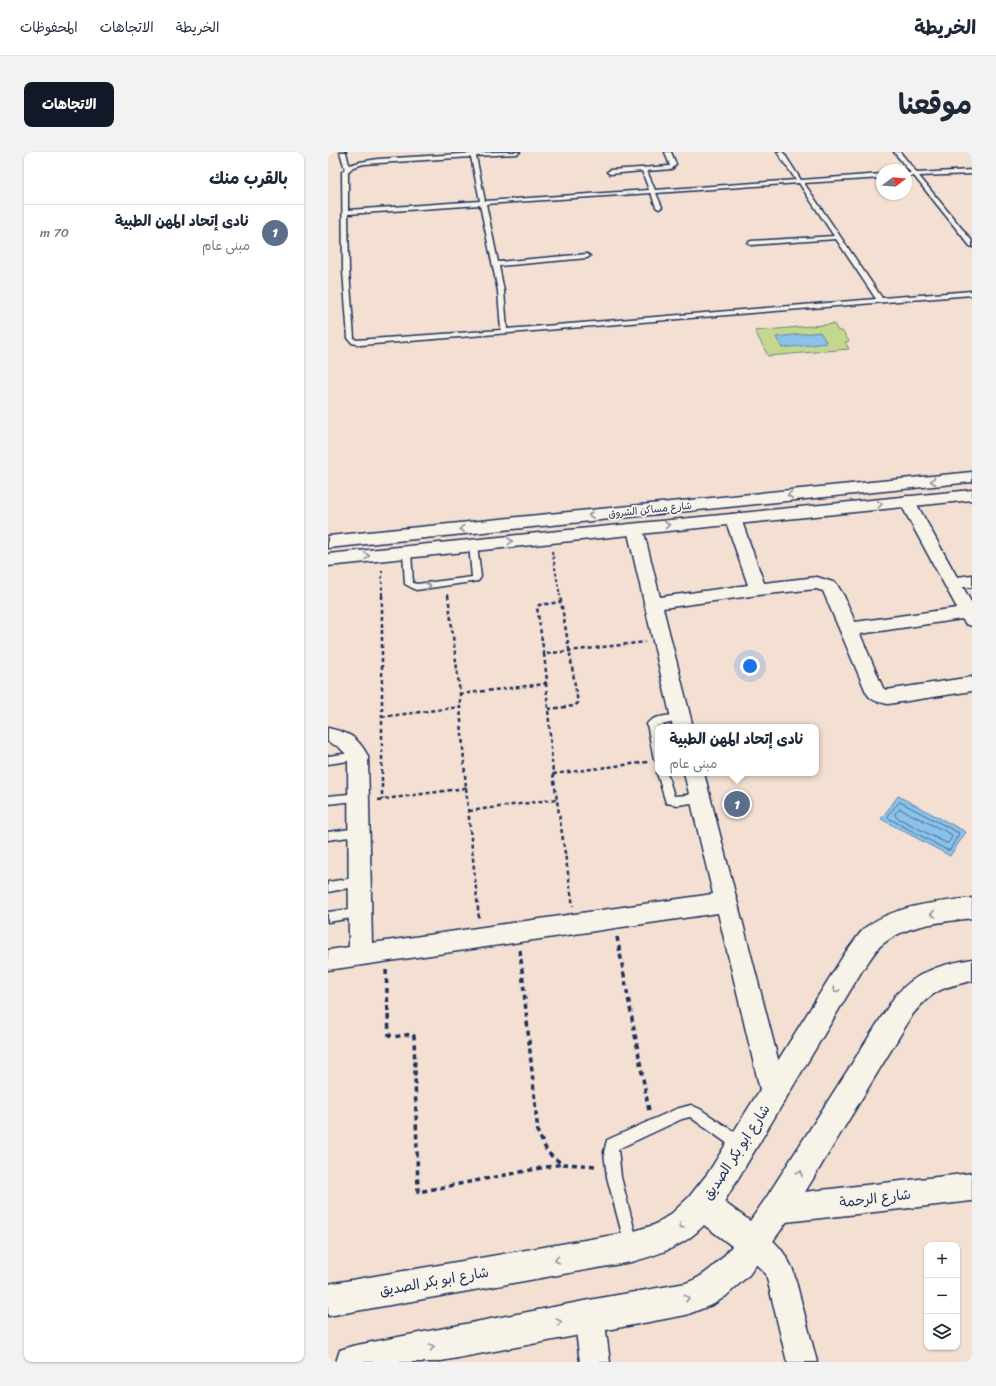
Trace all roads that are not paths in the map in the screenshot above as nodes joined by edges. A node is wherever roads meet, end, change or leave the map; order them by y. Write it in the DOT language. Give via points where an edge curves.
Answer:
graph roads {
  1 [pos="343,152"];
  2 [pos="517,152"];
  3 [pos="668,152"];
  4 [pos="780,152"];
  5 [pos="897,152"];
  6 [pos="473,155"];
  7 [pos="347,168"];
  8 [pos="644,170"];
  9 [pos="610,172"];
  10 [pos="972,172"];
  11 [pos="912,174"];
  12 [pos="915,174"];
  13 [pos="876,176"];
  14 [pos="800,181"];
  15 [pos="654,190"];
  16 [pos="483,202"];
  17 [pos="659,207"];
  18 [pos="346,212"];
  19 [pos="838,237"];
  20 [pos="751,243"];
  21 [pos="972,245"];
  22 [pos="587,256"];
  23 [pos="496,264"];
  24 [pos="972,293"];
  25 [pos="881,301"];
  26 [pos="504,332"];
  27 [pos="972,477"];
  28 [pos="846,489"];
  29 [pos="809,493"];
  30 [pos="972,495"];
  31 [pos="908,501"];
  32 [pos="853,506"];
  33 [pos="819,510"];
  34 [pos="733,519"];
  35 [pos="635,529"];
  36 [pos="328,542"];
  37 [pos="473,545"];
  38 [pos="407,552"];
  39 [pos="328,560"];
  40 [pos="972,580"];
  41 [pos="952,583"];
  42 [pos="758,589"];
  43 [pos="652,604"];
  44 [pos="970,616"];
  45 [pos="849,628"];
  46 [pos="972,684"];
  47 [pos="682,722"];
  48 [pos="328,735"];
  49 [pos="358,756"];
  50 [pos="654,759"];
  51 [pos="328,760"];
  52 [pos="663,776"];
  53 [pos="695,776"];
  54 [pos="700,798"];
  55 [pos="359,799"];
  56 [pos="328,800"];
  57 [pos="360,832"];
  58 [pos="328,836"];
  59 [pos="360,882"];
  60 [pos="328,887"];
  61 [pos="726,902"];
  62 [pos="971,911"];
  63 [pos="360,913"];
  64 [pos="328,918"];
  65 [pos="361,955"];
  66 [pos="328,960"];
  67 [pos="972,970"];
  68 [pos="774,1094"];
  69 [pos="742,1145"];
  70 [pos="972,1187"];
  71 [pos="702,1205"];
  72 [pos="777,1209"];
  73 [pos="753,1242"];
  74 [pos="631,1247"];
  75 [pos="328,1300"];
  76 [pos="589,1316"];
  77 [pos="352,1362"];
  78 [pos="595,1362"];
  79 [pos="802,1362"];
  1 -- 7 [label="lane"];
  2 -- 6 [label="lane"];
  3 -- 8 [label="lane" via="674,164 672,167"];
  4 -- 14 [label="lane"];
  5 -- 12 [label="lane"];
  6 -- 7 [label="lane" via="378,161"];
  6 -- 16 [label="lane"];
  7 -- 18 [label="lane"];
  8 -- 9 [label="lane"];
  8 -- 15 [label="lane"];
  10 -- 12 [label="lane"];
  11 -- 12 [label="lane"];
  12 -- 21 [label="lane"];
  13 -- 14 [label="lane"];
  14 -- 15 [label="lane"];
  14 -- 19 [label="lane"];
  15 -- 16 [label="lane"];
  15 -- 17 [label="lane"];
  16 -- 18 [label="lane"];
  16 -- 23 [label="lane"];
  18 -- 26 [label="lane" via="346,271 351,338 354,342"];
  19 -- 20 [label="lane"];
  19 -- 25 [label="lane"];
  22 -- 23 [label="lane"];
  23 -- 26 [label="lane" via="502,292"];
  24 -- 25 [label="lane"];
  25 -- 26 [label="lane"];
  27 -- 28 [label="street, شارع مساكن الشروق, one-way"];
  28 -- 29 [label="street, شارع مساكن الشروق"];
  28 -- 32 [label="street" via="844,498"];
  29 -- 33 [label="street" via="821,500"];
  29 -- 36 [label="street, شارع مساكن الشروق, one-way"];
  30 -- 31 [label="street, شارع مساكن الشروق"];
  32 -- 31 [label="street, شارع مساكن الشروق, one-way"];
  31 -- 41 [label="street"];
  32 -- 33 [label="street, شارع مساكن الشروق"];
  33 -- 34 [label="street, شارع مساكن الشروق"];
  35 -- 34 [label="street, شارع مساكن الشروق, one-way"];
  34 -- 42 [label="street"];
  37 -- 35 [label="street, شارع مساكن الشروق, one-way"];
  35 -- 43 [label="street"];
  37 -- 38 [label="street, شارع مساكن الشروق"];
  38 -- 37 [label="lane, one-way" via="410,586 447,584 476,578"];
  39 -- 38 [label="street, شارع مساكن الشروق, one-way"];
  40 -- 41 [label="street"];
  41 -- 44 [label="street"];
  42 -- 43 [label="street"];
  42 -- 45 [label="street" via="824,584 833,591"];
  43 -- 47 [label="street"];
  44 -- 45 [label="street"];
  45 -- 46 [label="street" via="875,692 881,696"];
  47 -- 50 [label="lane" via="658,721 652,724"];
  48 -- 49 [label="street" via="342,738 352,746"];
  49 -- 51 [label="lane"];
  49 -- 55 [label="street"];
  52 -- 54 [label="lane" via="670,800"];
  53 -- 54 [label="street"];
  54 -- 61 [label="street"];
  55 -- 56 [label="lane"];
  55 -- 57 [label="street"];
  57 -- 58 [label="lane"];
  57 -- 59 [label="street"];
  59 -- 60 [label="lane"];
  59 -- 63 [label="street"];
  61 -- 65 [label="street"];
  61 -- 68 [label="street"];
  62 -- 68 [label="street, شارع ابو بكر الصديق, one-way" via="917,917 894,924 875,936 854,961"];
  63 -- 64 [label="lane"];
  63 -- 65 [label="street"];
  65 -- 66 [label="street"];
  72 -- 67 [label="street, one-way" via="904,1005 923,985 934,979"];
  68 -- 69 [label="street, شارع ابو بكر الصديق"];
  69 -- 71 [label="street, شارع ابو بكر الصديق" via="719,1184"];
  69 -- 74 [label="lane" via="691,1111 681,1113 612,1145 609,1150 612,1167"];
  70 -- 72 [label="street, شارع الرحمة"];
  71 -- 73 [label="street"];
  71 -- 74 [label="street, شارع ابو بكر الصديق, one-way" via="682,1226 664,1237"];
  72 -- 73 [label="street"];
  76 -- 73 [label="street, one-way" via="686,1299 703,1293 728,1274"];
  73 -- 79 [label="street" via="774,1261 779,1270"];
  74 -- 75 [label="street, شارع ابو بكر الصديق, one-way"];
  77 -- 76 [label="street, one-way"];
  76 -- 78 [label="street"];
}
